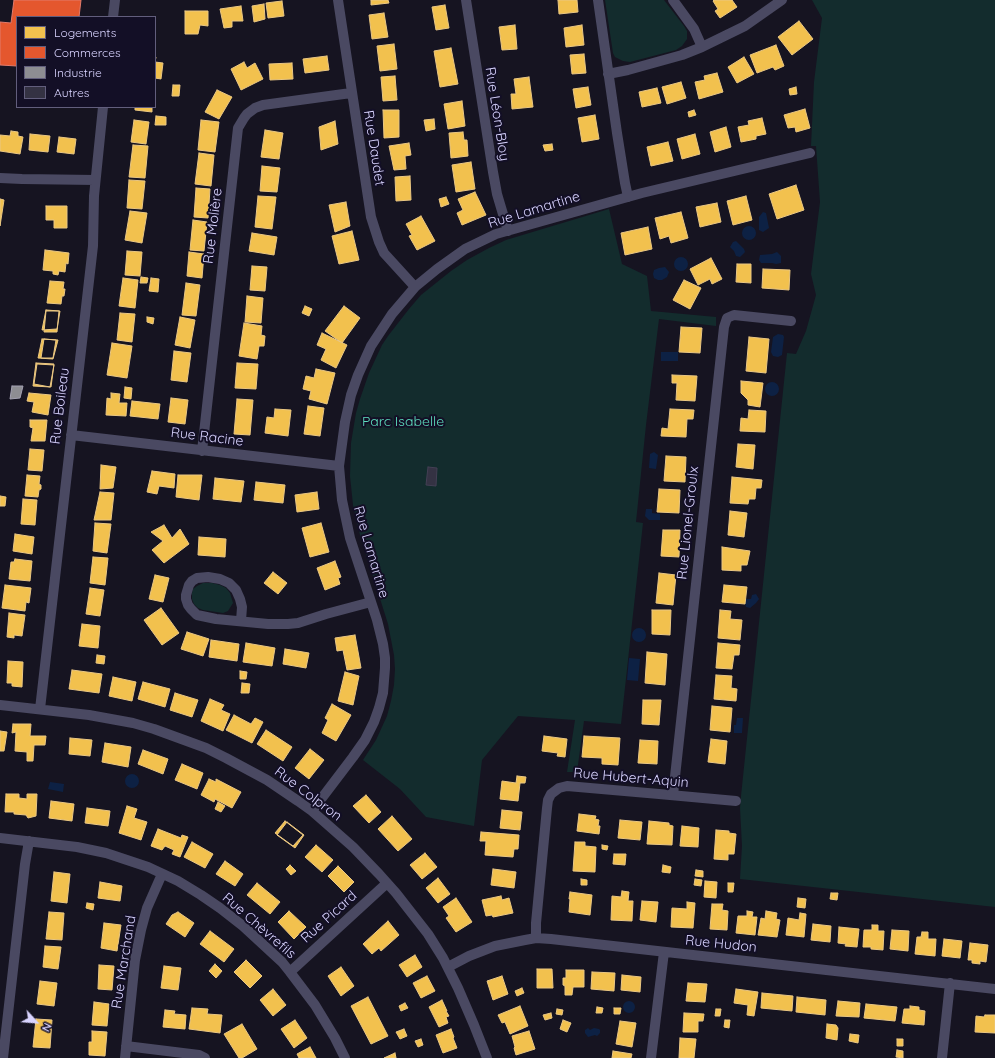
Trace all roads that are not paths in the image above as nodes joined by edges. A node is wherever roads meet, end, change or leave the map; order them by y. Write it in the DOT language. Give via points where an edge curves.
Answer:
graph roads {
  1 [pos="115,0"];
  2 [pos="338,0"];
  3 [pos="466,0"];
  4 [pos="598,0"];
  5 [pos="673,0"];
  6 [pos="782,0"];
  7 [pos="113,16"];
  8 [pos="702,47"];
  9 [pos="608,74"];
  10 [pos="351,93"];
  11 [pos="103,108"];
  12 [pos="810,153"];
  13 [pos="0,178"];
  14 [pos="95,180"];
  15 [pos="628,197"];
  16 [pos="508,230"];
  17 [pos="415,286"];
  18 [pos="791,321"];
  19 [pos="71,435"];
  20 [pos="202,451"];
  21 [pos="340,466"];
  22 [pos="371,602"];
  23 [pos="241,621"];
  24 [pos="0,705"];
  25 [pos="40,709"];
  26 [pos="673,795"];
  27 [pos="736,801"];
  28 [pos="312,810"];
  29 [pos="0,838"];
  30 [pos="29,841"];
  31 [pos="162,874"];
  32 [pos="387,883"];
  33 [pos="536,938"];
  34 [pos="664,952"];
  35 [pos="448,967"];
  36 [pos="290,972"];
  37 [pos="950,983"];
  38 [pos="995,989"];
  39 [pos="126,1046"];
  40 [pos="3,1058"];
  41 [pos="125,1058"];
  42 [pos="205,1058"];
  43 [pos="345,1058"];
  44 [pos="487,1058"];
  45 [pos="651,1058"];
  46 [pos="942,1058"];
  1 -- 7 [label="street"];
  2 -- 10 [label="street, Rue Daudet"];
  3 -- 16 [label="street, Rue Léon-Bloy" via="493,172"];
  4 -- 9 [label="street"];
  5 -- 8 [label="street" via="694,29"];
  6 -- 8 [label="street" via="744,26"];
  8 -- 9 [label="street" via="682,55"];
  9 -- 15 [label="street"];
  10 -- 17 [label="street, Rue Daudet" via="375,232 384,253"];
  10 -- 20 [label="street, Rue Molière" via="263,104 247,114 238,128"];
  11 -- 14 [label="street, Rue Boileau"];
  12 -- 15 [label="street, Rue Lamartine"];
  13 -- 14 [label="street"];
  14 -- 19 [label="street, Rue Boileau" via="93,246"];
  15 -- 16 [label="street, Rue Lamartine"];
  16 -- 17 [label="street, Rue Lamartine" via="465,249"];
  17 -- 21 [label="street, Rue Lamartine" via="384,326 361,368 347,408"];
  18 -- 26 [label="street, Rue Lionel-Groulx" via="734,315 727,318 724,327"];
  19 -- 20 [label="street, Rue Racine"];
  19 -- 25 [label="street, Rue Boileau"];
  20 -- 21 [label="street, Rue Racine"];
  21 -- 22 [label="street, Rue Lamartine" via="346,519"];
  22 -- 23 [label="street" via="298,623"];
  22 -- 28 [label="street, Rue Lamartine" via="385,658 384,685 379,708 371,729 360,747"];
  23 -- 23 [label="street" via="240,599 229,583 208,577 192,581 186,599 193,612 202,616"];
  24 -- 25 [label="street, Rue Colpron"];
  25 -- 28 [label="street, Rue Colpron" via="89,715 154,729 226,758 260,776"];
  26 -- 27 [label="street, Rue Hubert-Aquin"];
  26 -- 33 [label="street, Rue Hubert-Aquin" via="567,786 551,794 548,800 542,856"];
  28 -- 32 [label="street, Rue Colpron" via="353,847"];
  29 -- 30 [label="street, Rue Chèvrefils"];
  30 -- 31 [label="street, Rue Chèvrefils" via="98,851"];
  30 -- 40 [label="street"];
  31 -- 36 [label="street, Rue Chèvrefils" via="178,881 220,908 263,944"];
  31 -- 39 [label="street, Rue Marchand" via="147,908 141,930 135,960"];
  32 -- 35 [label="street, Rue Colpron" via="428,934"];
  32 -- 36 [label="street, Rue Picard"];
  33 -- 34 [label="street, Rue Hudon"];
  33 -- 35 [label="street, Rue Hudon" via="495,946"];
  34 -- 37 [label="street, Rue Hudon"];
  34 -- 45 [label="street"];
  35 -- 44 [label="street, Rue Colpron"];
  36 -- 43 [label="street, Rue Chèvrefils" via="322,1017"];
  37 -- 38 [label="street, Rue Hudon"];
  37 -- 46 [label="street"];
  39 -- 41 [label="street, Rue Marchand"];
  39 -- 42 [label="street"];
}
